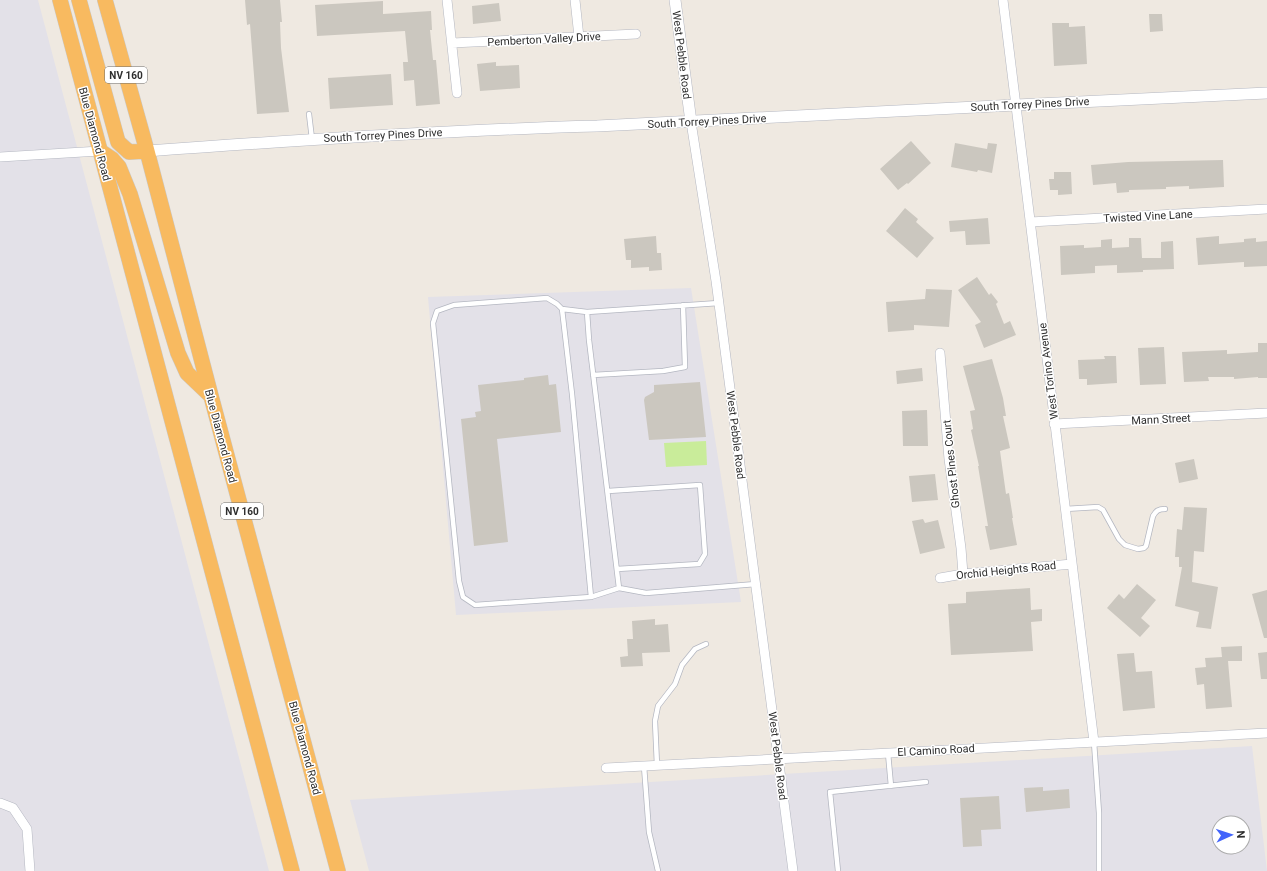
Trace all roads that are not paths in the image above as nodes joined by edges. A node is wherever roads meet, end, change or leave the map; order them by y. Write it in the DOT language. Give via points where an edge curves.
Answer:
graph roads {
  1 [pos="60,0"];
  2 [pos="79,0"];
  3 [pos="105,0"];
  4 [pos="448,0"];
  5 [pos="575,0"];
  6 [pos="675,0"];
  7 [pos="1003,0"];
  8 [pos="636,34"];
  9 [pos="579,37"];
  10 [pos="452,43"];
  11 [pos="457,93"];
  12 [pos="1267,93"];
  13 [pos="1016,105"];
  14 [pos="309,114"];
  15 [pos="691,122"];
  16 [pos="312,139"];
  17 [pos="100,151"];
  18 [pos="147,151"];
  19 [pos="0,157"];
  20 [pos="1267,209"];
  21 [pos="1030,222"];
  22 [pos="719,303"];
  23 [pos="683,305"];
  24 [pos="562,309"];
  25 [pos="587,312"];
  26 [pos="940,353"];
  27 [pos="593,375"];
  28 [pos="211,396"];
  29 [pos="1267,413"];
  30 [pos="1054,424"];
  31 [pos="608,491"];
  32 [pos="1165,508"];
  33 [pos="1065,509"];
  34 [pos="1072,564"];
  35 [pos="617,570"];
  36 [pos="963,574"];
  37 [pos="940,578"];
  38 [pos="756,584"];
  39 [pos="619,588"];
  40 [pos="591,597"];
  41 [pos="706,644"];
  42 [pos="1267,733"];
  43 [pos="1094,742"];
  44 [pos="888,753"];
  45 [pos="779,758"];
  46 [pos="658,765"];
  47 [pos="644,766"];
  48 [pos="606,768"];
  49 [pos="926,782"];
  50 [pos="891,786"];
  51 [pos="0,803"];
  52 [pos="30,871"];
  53 [pos="292,871"];
  54 [pos="338,871"];
  55 [pos="658,871"];
  56 [pos="794,871"];
  57 [pos="838,871"];
  58 [pos="1099,871"];
  1 -- 17 [label="highway, Blue Diamond Road"];
  2 -- 18 [label="highway" via="118,142 129,152"];
  3 -- 18 [label="highway, Blue Diamond Road / NV 160"];
  4 -- 10 [label="street"];
  5 -- 9 [label="street"];
  6 -- 15 [label="street, West Pebble Road"];
  7 -- 13 [label="street, West Torino Avenue"];
  8 -- 9 [label="street, Pemberton Valley Drive"];
  9 -- 10 [label="street, Pemberton Valley Drive"];
  10 -- 11 [label="street"];
  12 -- 13 [label="street, South Torrey Pines Drive"];
  13 -- 15 [label="street, South Torrey Pines Drive"];
  13 -- 21 [label="street, West Torino Avenue"];
  14 -- 16 [label="lane"];
  15 -- 16 [label="street, South Torrey Pines Drive"];
  15 -- 22 [label="street, West Pebble Road"];
  16 -- 18 [label="street, South Torrey Pines Drive"];
  17 -- 19 [label="street"];
  17 -- 28 [label="highway" via="119,167 130,194 178,353 187,373"];
  17 -- 53 [label="highway, Blue Diamond Road"];
  18 -- 28 [label="highway, Blue Diamond Road / NV 160"];
  20 -- 21 [label="street, Twisted Vine Lane"];
  21 -- 30 [label="street, West Torino Avenue"];
  22 -- 23 [label="lane"];
  22 -- 38 [label="street, West Pebble Road"];
  23 -- 25 [label="lane"];
  23 -- 27 [label="lane" via="685,367 663,371"];
  24 -- 25 [label="lane"];
  24 -- 40 [label="lane"];
  24 -- 40 [label="lane" via="547,298 454,305 437,311 433,323 459,581 463,597 475,605"];
  25 -- 27 [label="lane"];
  26 -- 36 [label="street, Ghost Pines Court" via="949,460"];
  27 -- 31 [label="lane"];
  28 -- 54 [label="highway, Blue Diamond Road / NV 160"];
  29 -- 30 [label="street, Mann Street"];
  30 -- 33 [label="street, West Torino Avenue"];
  31 -- 35 [label="lane"];
  31 -- 35 [label="lane" via="700,485 705,554 699,564"];
  32 -- 33 [label="lane" via="1155,512 1146,546 1138,549 1125,545 1119,539 1103,510 1098,507"];
  33 -- 34 [label="street, West Torino Avenue"];
  34 -- 36 [label="street, Orchid Heights Road"];
  34 -- 43 [label="street, West Torino Avenue"];
  35 -- 39 [label="lane"];
  36 -- 37 [label="street, Orchid Heights Road"];
  38 -- 39 [label="lane" via="646,593"];
  38 -- 45 [label="street, West Pebble Road"];
  39 -- 40 [label="lane"];
  41 -- 46 [label="lane" via="695,649 682,665 675,684 658,706 655,721"];
  42 -- 43 [label="street, El Camino Road"];
  43 -- 44 [label="street, El Camino Road"];
  43 -- 58 [label="lane" via="1099,813"];
  44 -- 45 [label="street, El Camino Road"];
  44 -- 50 [label="lane"];
  45 -- 46 [label="street, El Camino Road"];
  45 -- 56 [label="street, West Pebble Road"];
  46 -- 47 [label="street, El Camino Road"];
  47 -- 48 [label="street, El Camino Road"];
  47 -- 55 [label="lane" via="649,832"];
  49 -- 50 [label="lane"];
  50 -- 57 [label="lane" via="830,792"];
  51 -- 52 [label="street" via="13,808 27,828"];
}
